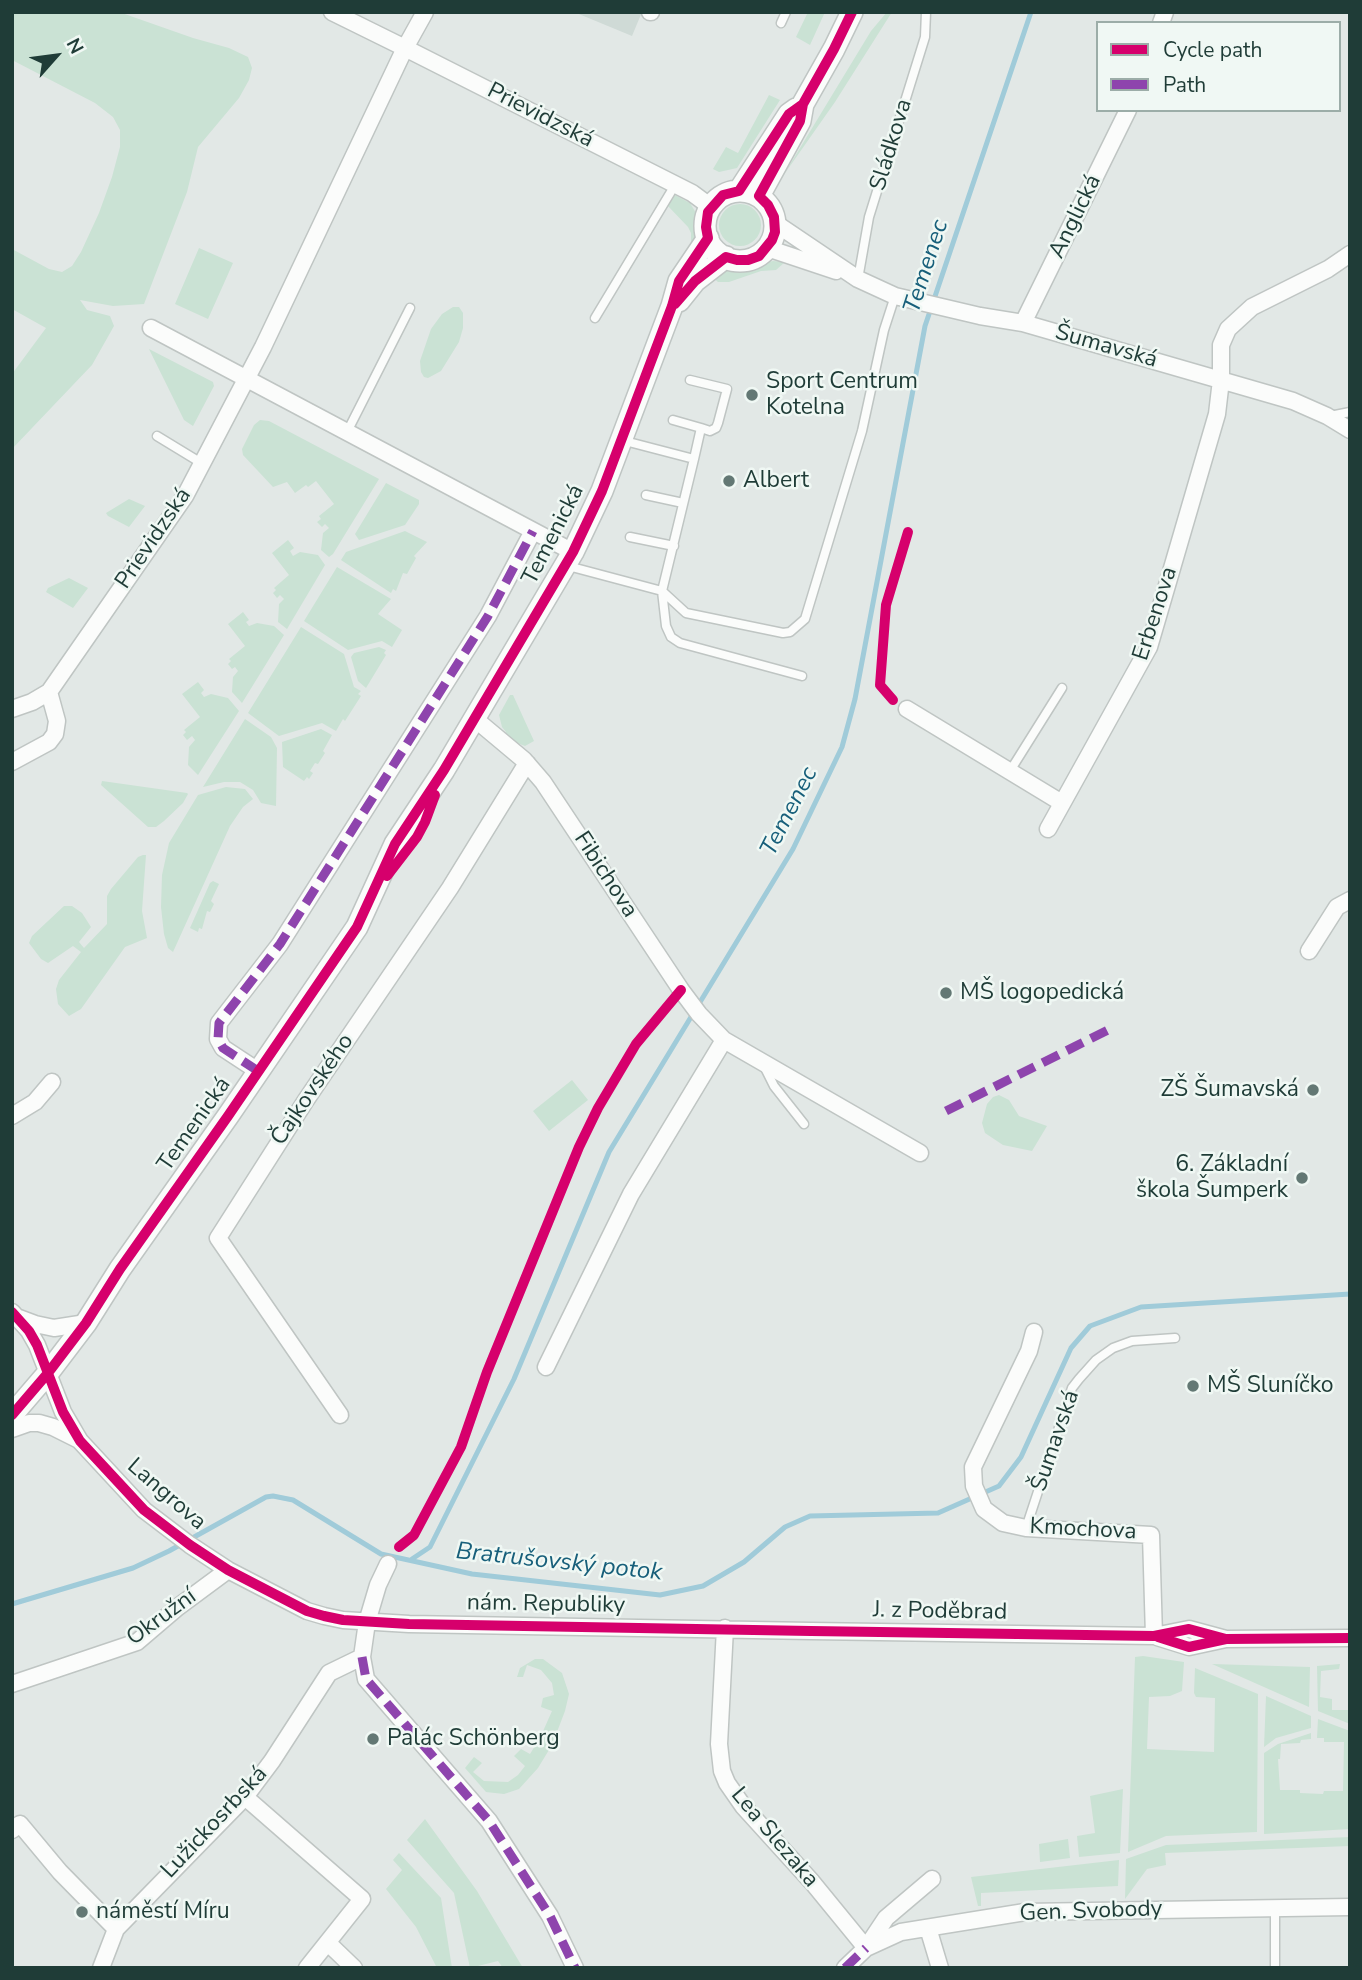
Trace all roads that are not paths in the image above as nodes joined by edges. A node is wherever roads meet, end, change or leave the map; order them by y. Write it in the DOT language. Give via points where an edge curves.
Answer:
graph roads {
  1 [pos="332,12"];
  2 [pos="425,12"];
  3 [pos="786,12"];
  4 [pos="852,12"];
  5 [pos="926,12"];
  6 [pos="781,23"];
  7 [pos="405,48"];
  8 [pos="1127,112"];
  9 [pos="676,185"];
  10 [pos="749,193"];
  11 [pos="711,207"];
  12 [pos="775,223"];
  13 [pos="708,238"];
  14 [pos="767,248"];
  15 [pos="1350,254"];
  16 [pos="726,257"];
  17 [pos="858,279"];
  18 [pos="895,296"];
  19 [pos="672,306"];
  20 [pos="410,308"];
  21 [pos="595,318"];
  22 [pos="1023,323"];
  23 [pos="151,328"];
  24 [pos="247,379"];
  25 [pos="690,380"];
  26 [pos="1221,380"];
  27 [pos="1350,412"];
  28 [pos="1327,416"];
  29 [pos="673,420"];
  30 [pos="701,429"];
  31 [pos="1350,430"];
  32 [pos="347,432"];
  33 [pos="157,436"];
  34 [pos="621,440"];
  35 [pos="694,458"];
  36 [pos="203,464"];
  37 [pos="646,495"];
  38 [pos="682,503"];
  39 [pos="533,531"];
  40 [pos="630,537"];
  41 [pos="674,546"];
  42 [pos="569,559"];
  43 [pos="663,591"];
  44 [pos="802,676"];
  45 [pos="1062,688"];
  46 [pos="49,692"];
  47 [pos="12,709"];
  48 [pos="907,709"];
  49 [pos="474,719"];
  50 [pos="12,762"];
  51 [pos="527,763"];
  52 [pos="1010,771"];
  53 [pos="1062,803"];
  54 [pos="1048,830"];
  55 [pos="1350,900"];
  56 [pos="1309,951"];
  57 [pos="724,1040"];
  58 [pos="762,1062"];
  59 [pos="258,1071"];
  60 [pos="52,1082"];
  61 [pos="12,1116"];
  62 [pos="804,1124"];
  63 [pos="920,1153"];
  64 [pos="15,1314"];
  65 [pos="86,1322"];
  66 [pos="1034,1332"];
  67 [pos="1175,1338"];
  68 [pos="546,1367"];
  69 [pos="48,1373"];
  70 [pos="12,1415"];
  71 [pos="340,1415"];
  72 [pos="12,1429"];
  73 [pos="80,1441"];
  74 [pos="1027,1528"];
  75 [pos="388,1564"];
  76 [pos="228,1570"];
  77 [pos="367,1622"];
  78 [pos="725,1629"];
  79 [pos="1154,1636"];
  80 [pos="1350,1638"];
  81 [pos="362,1657"];
  82 [pos="12,1684"];
  83 [pos="245,1797"];
  84 [pos="16,1827"];
  85 [pos="932,1879"];
  86 [pos="1350,1907"];
  87 [pos="1275,1908"];
  88 [pos="116,1928"];
  89 [pos="928,1928"];
  90 [pos="328,1943"];
  91 [pos="866,1948"];
  92 [pos="104,1967"];
  93 [pos="307,1968"];
  94 [pos="354,1968"];
  95 [pos="575,1968"];
  96 [pos="845,1968"];
  97 [pos="940,1968"];
  98 [pos="1275,1968"];
  1 -- 7 [label="street, Prievidzská"];
  2 -- 7 [label="street, Prievidzská"];
  3 -- 6 [label="lane"];
  4 -- 10 [label="street" via="803,104 789,114"];
  5 -- 17 [label="lane, Sládkova" via="925,37 869,217"];
  7 -- 9 [label="street, Prievidzská"];
  7 -- 24 [label="street, Prievidzská"];
  8 -- 22 [label="street, Anglická"];
  9 -- 11 [label="street, Prievidzská"];
  9 -- 21 [label="lane"];
  10 -- 11 [label="street" via="723,195"];
  10 -- 12 [label="street" via="768,205"];
  11 -- 13 [label="street, Temenická" via="706,222"];
  12 -- 14 [label="street"];
  12 -- 17 [label="street, Šumavská"];
  13 -- 16 [label="street"];
  13 -- 19 [label="street, Temenická" via="679,281"];
  14 -- 16 [label="street" via="748,260"];
  14 -- 17 [label="street, Šumavská"];
  15 -- 26 [label="street, Erbenova" via="1252,307 1228,329 1221,345"];
  16 -- 19 [label="street, Temenická"];
  17 -- 18 [label="street, Šumavská"];
  18 -- 22 [label="street, Šumavská"];
  18 -- 43 [label="lane" via="862,431 805,619 783,633 686,613"];
  19 -- 34 [label="street, Temenická"];
  20 -- 32 [label="lane"];
  22 -- 26 [label="street, Šumavská"];
  23 -- 24 [label="street"];
  24 -- 32 [label="street"];
  24 -- 36 [label="street, Prievidzská"];
  25 -- 30 [label="lane" via="727,389 716,428"];
  26 -- 28 [label="street, Šumavská"];
  26 -- 53 [label="street, Erbenova" via="1217,414 1149,648"];
  27 -- 28 [label="lane"];
  28 -- 31 [label="street, Šumavská"];
  29 -- 30 [label="lane"];
  30 -- 35 [label="lane"];
  32 -- 39 [label="street"];
  33 -- 36 [label="lane"];
  34 -- 35 [label="lane"];
  34 -- 42 [label="street, Temenická"];
  35 -- 38 [label="lane"];
  36 -- 46 [label="street, Prievidzská"];
  37 -- 38 [label="lane"];
  38 -- 41 [label="lane"];
  39 -- 42 [label="street"];
  39 -- 59 [label="street, Temenická" via="488,616 287,933 219,1023 218,1039 223,1048"];
  40 -- 41 [label="lane"];
  41 -- 43 [label="lane"];
  42 -- 43 [label="lane"];
  42 -- 49 [label="street, Temenická"];
  43 -- 44 [label="lane" via="666,626 680,643"];
  45 -- 52 [label="lane"];
  46 -- 47 [label="street, Prievidzská"];
  46 -- 50 [label="street" via="57,720 55,734"];
  48 -- 52 [label="street"];
  49 -- 51 [label="street, Fibichova"];
  49 -- 59 [label="street, Temenická" via="396,844 356,927"];
  51 -- 57 [label="street, Fibichova" via="696,1010"];
  51 -- 71 [label="street, Čajkovského" via="450,888 218,1238"];
  52 -- 53 [label="street"];
  53 -- 54 [label="street, Erbenova"];
  55 -- 56 [label="street" via="1337,907"];
  57 -- 58 [label="street, Fibichova"];
  57 -- 68 [label="street" via="631,1194"];
  58 -- 62 [label="lane" via="774,1086"];
  58 -- 63 [label="street, Fibichova"];
  59 -- 65 [label="street, Temenická"];
  60 -- 61 [label="street" via="35,1102"];
  64 -- 65 [label="street, Langrova" via="54,1328"];
  64 -- 69 [label="street, Langrova" via="29,1331"];
  65 -- 69 [label="street, Temenická"];
  66 -- 74 [label="street, Kmochova" via="973,1467 974,1486 984,1508 1003,1523"];
  67 -- 74 [label="lane, Šumavská" via="1112,1348 1079,1379"];
  69 -- 70 [label="street, Temenická"];
  69 -- 73 [label="street, Langrova"];
  72 -- 73 [label="street" via="39,1423"];
  73 -- 76 [label="street, Langrova" via="144,1510"];
  74 -- 79 [label="street, Kmochova" via="1151,1535"];
  75 -- 77 [label="street"];
  76 -- 77 [label="street, Langrova" via="307,1611"];
  76 -- 82 [label="street, Okružní" via="137,1642"];
  77 -- 78 [label="street, nám. Republiky"];
  77 -- 81 [label="street"];
  78 -- 79 [label="street, J. z Poděbrad"];
  78 -- 91 [label="street, Lea Slezaka" via="719,1744 727,1783"];
  79 -- 80 [label="street, J. z Poděbrad" via="1189,1629 1226,1639"];
  81 -- 83 [label="street, Lužickosrbská" via="329,1673"];
  81 -- 95 [label="street" via="366,1679 489,1821 550,1916"];
  83 -- 88 [label="street, Lužickosrbská"];
  83 -- 90 [label="street" via="362,1899"];
  84 -- 88 [label="street"];
  85 -- 91 [label="street" via="887,1917"];
  86 -- 87 [label="street, Gen. Svobody"];
  87 -- 89 [label="street, Gen. Svobody" via="1025,1912"];
  87 -- 98 [label="lane"];
  88 -- 92 [label="street, Lužickosrbská"];
  89 -- 91 [label="street, Gen. Svobody" via="901,1932"];
  89 -- 97 [label="street"];
  90 -- 93 [label="street"];
  90 -- 94 [label="street"];
  91 -- 96 [label="street, Gen. Svobody"];
}
